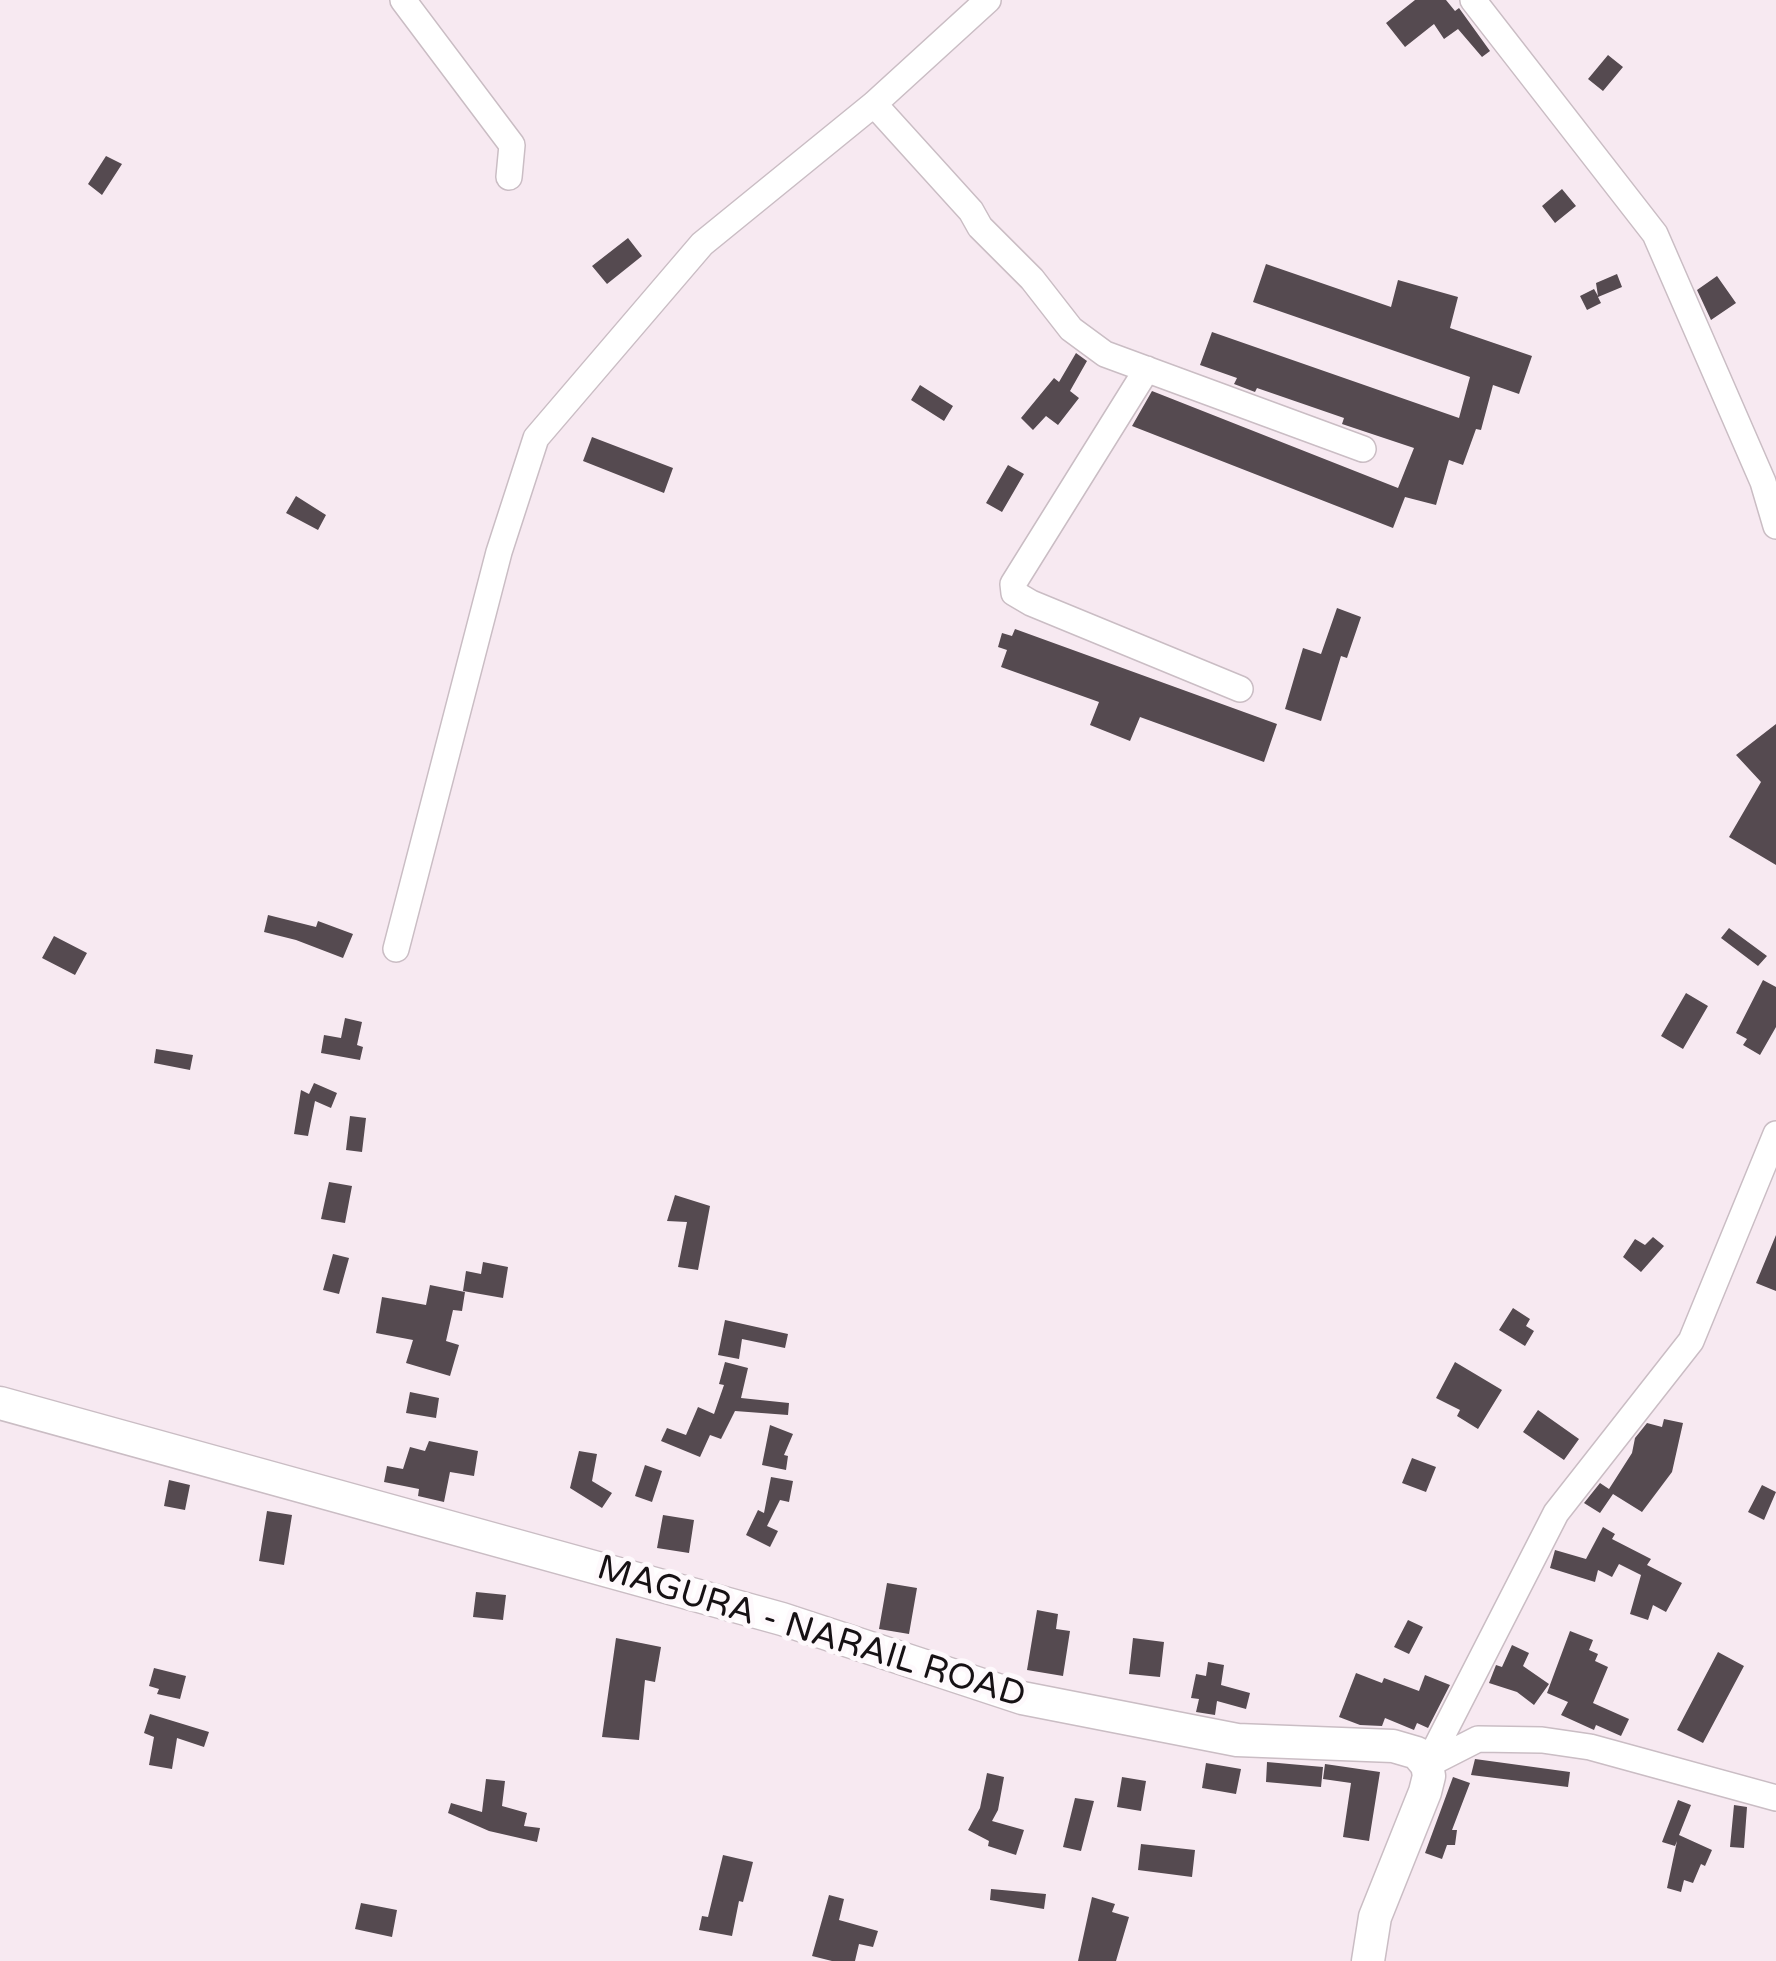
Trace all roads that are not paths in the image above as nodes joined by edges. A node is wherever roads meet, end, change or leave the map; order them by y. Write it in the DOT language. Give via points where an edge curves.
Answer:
graph roads {
  1 [pos="403,0"];
  2 [pos="988,0"];
  3 [pos="1473,0"];
  4 [pos="874,104"];
  5 [pos="509,177"];
  6 [pos="1148,370"];
  7 [pos="1363,449"];
  8 [pos="1776,526"];
  9 [pos="1240,689"];
  10 [pos="396,948"];
  11 [pos="1776,1134"];
  12 [pos="0,1403"];
  13 [pos="1427,1765"];
  14 [pos="1776,1798"];
  15 [pos="1368,1961"];
  1 -- 5 [label="street" via="512,144"];
  2 -- 4 [label="street"];
  3 -- 8 [label="street" via="1655,234"];
  4 -- 6 [label="street" via="1071,329 1105,354"];
  4 -- 10 [label="street" via="702,244 536,438 499,552"];
  6 -- 7 [label="street"];
  6 -- 9 [label="street" via="1012,584 1014,593"];
  11 -- 13 [label="street" via="1691,1341 1556,1513"];
  12 -- 13 [label="main road, MAGURA - NARAIL ROAD" via="782,1619 1022,1698 1238,1740 1394,1746 1417,1753"];
  13 -- 14 [label="street" via="1478,1739 1542,1740"];
  13 -- 15 [label="main road" via="1426,1792 1376,1917"];
}
